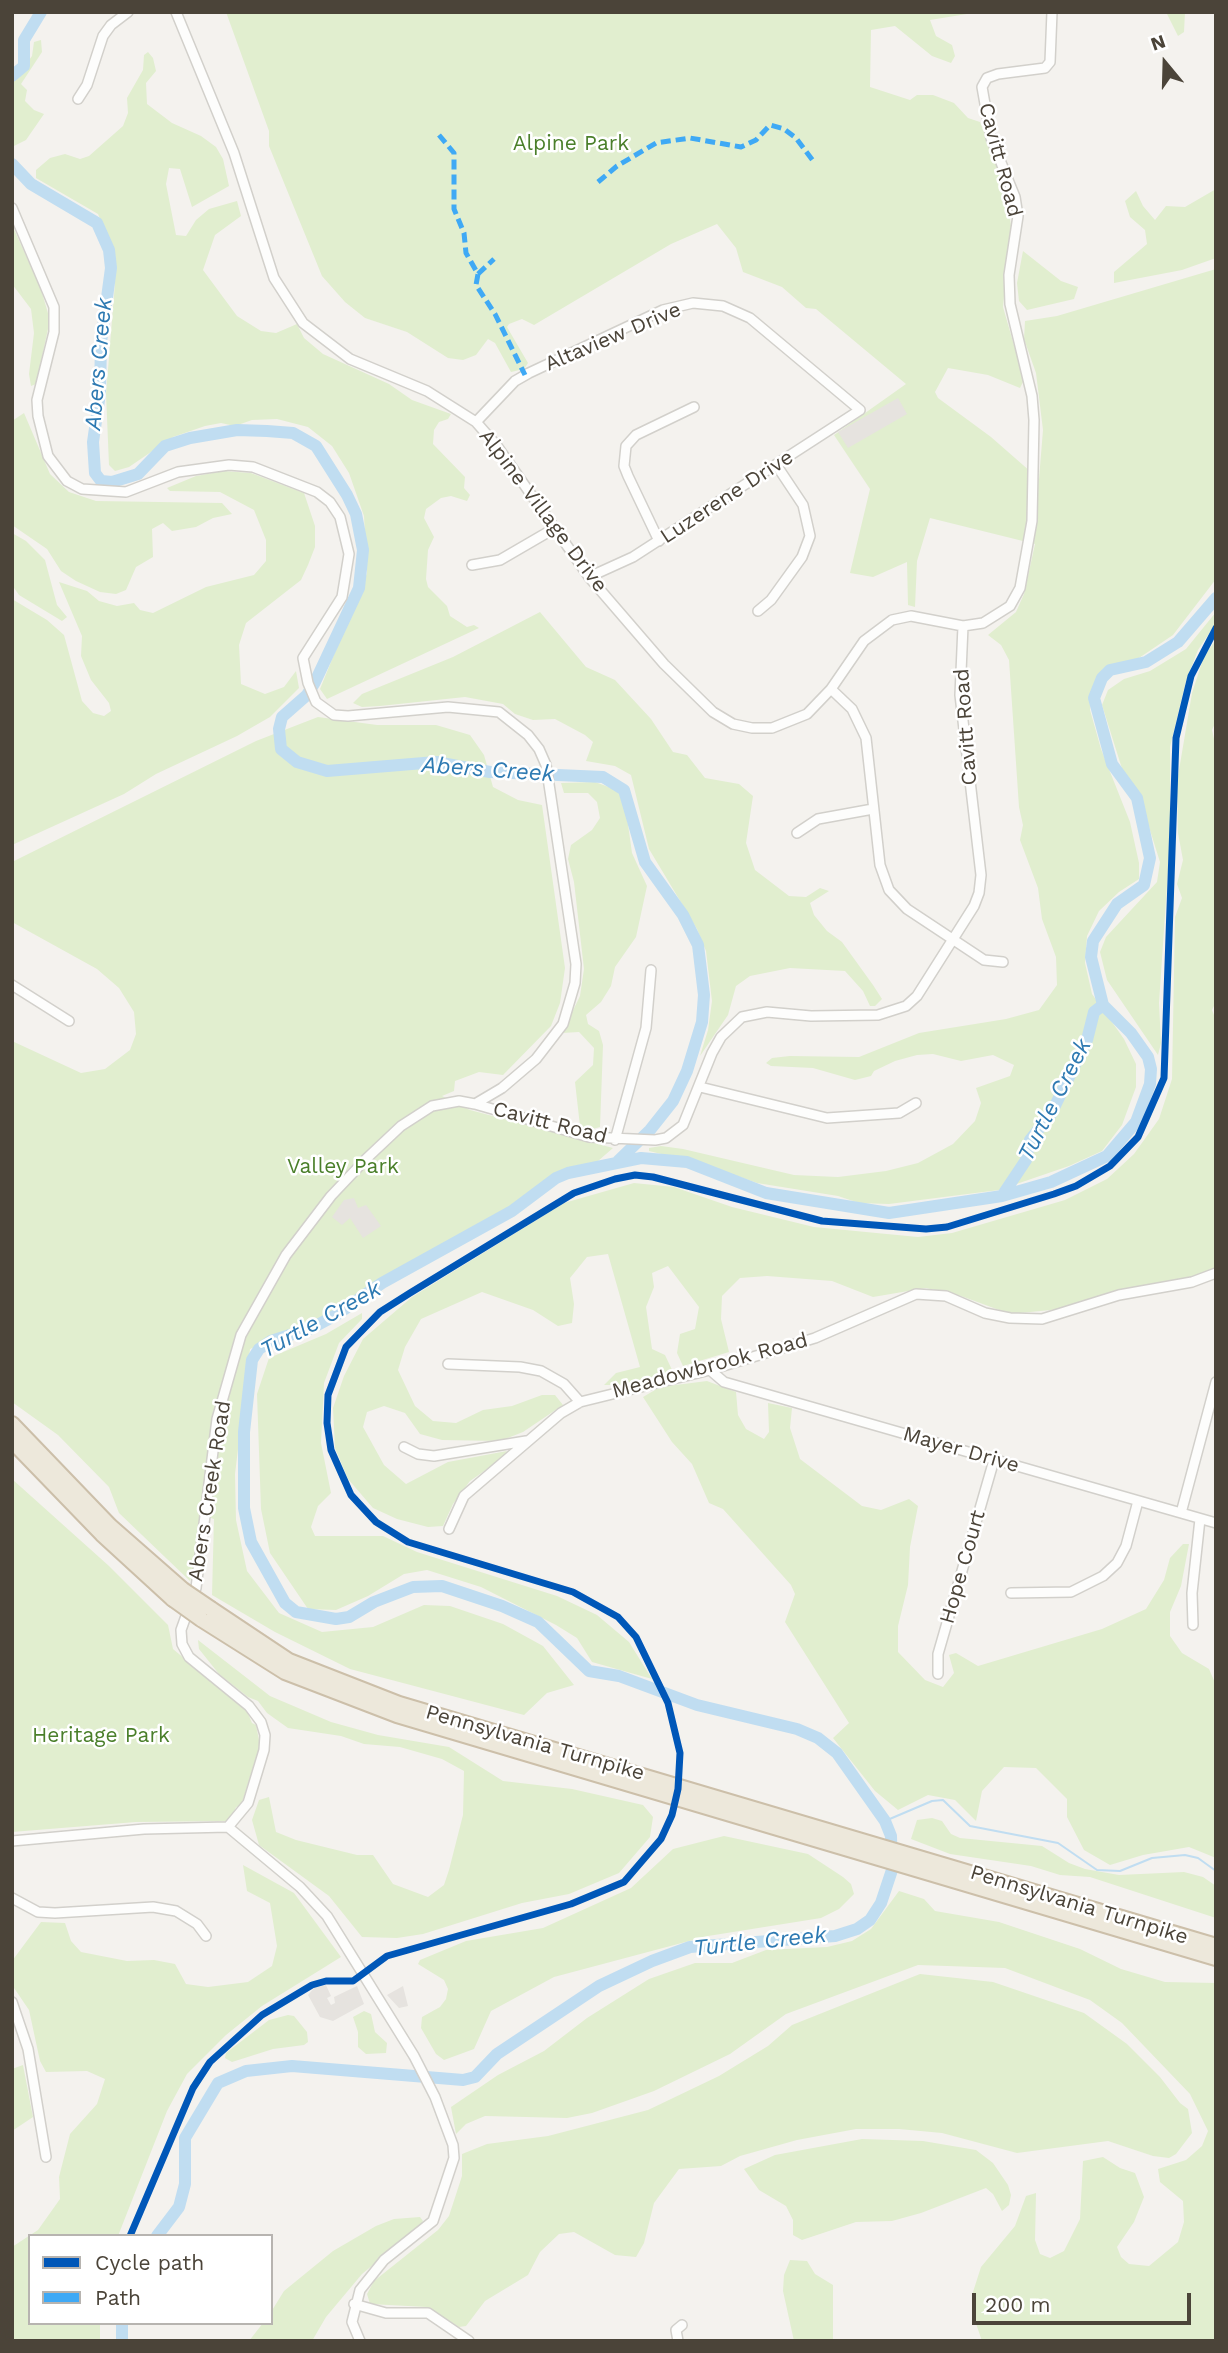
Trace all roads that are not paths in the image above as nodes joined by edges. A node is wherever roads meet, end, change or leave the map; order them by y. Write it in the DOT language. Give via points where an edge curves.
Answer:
graph roads {
  1 [pos="128,12"];
  2 [pos="176,12"];
  3 [pos="1052,12"];
  4 [pos="78,99"];
  5 [pos="12,208"];
  6 [pos="694,407"];
  7 [pos="860,410"];
  8 [pos="476,422"];
  9 [pos="777,466"];
  10 [pos="555,528"];
  11 [pos="659,541"];
  12 [pos="472,565"];
  13 [pos="589,577"];
  14 [pos="758,611"];
  15 [pos="963,626"];
  16 [pos="831,689"];
  17 [pos="873,808"];
  18 [pos="797,833"];
  19 [pos="954,938"];
  20 [pos="1003,962"];
  21 [pos="651,970"];
  22 [pos="12,985"];
  23 [pos="68,1021"];
  24 [pos="699,1087"];
  25 [pos="916,1103"];
  26 [pos="475,1104"];
  27 [pos="619,1140"];
  28 [pos="1216,1273"];
  29 [pos="447,1364"];
  30 [pos="710,1370"];
  31 [pos="1216,1382"];
  32 [pos="579,1402"];
  33 [pos="12,1424"];
  34 [pos="12,1441"];
  35 [pos="528,1441"];
  36 [pos="404,1447"];
  37 [pos="994,1460"];
  38 [pos="1138,1501"];
  39 [pos="1181,1513"];
  40 [pos="1200,1519"];
  41 [pos="1216,1523"];
  42 [pos="449,1529"];
  43 [pos="1011,1593"];
  44 [pos="178,1594"];
  45 [pos="1193,1625"];
  46 [pos="938,1674"];
  47 [pos="228,1827"];
  48 [pos="12,1841"];
  49 [pos="939,1869"];
  50 [pos="12,1898"];
  51 [pos="206,1936"];
  52 [pos="1216,1946"];
  53 [pos="1216,1958"];
  54 [pos="12,2002"];
  55 [pos="46,2157"];
  56 [pos="355,2304"];
  57 [pos="682,2325"];
  58 [pos="360,2341"];
  59 [pos="469,2341"];
  60 [pos="678,2341"];
  1 -- 4 [label="street" via="103,36"];
  2 -- 8 [label="street, Alpine Village Drive" via="220,115 262,248 303,323 350,359 427,391"];
  3 -- 15 [label="street, Cavitt Road" via="1050,62 1045,68 998,74 986,78 982,88 990,138 1018,216 1009,285 1033,408 1032,521 1020,588 1010,607 983,623"];
  5 -- 26 [label="street" via="54,307 54,332 37,400 38,416 48,456 67,481 82,489 125,492 203,466 253,467 317,492 340,516 346,534 347,576 342,597 303,658 316,702 334,715 348,716 448,707 499,712 528,735 546,765 576,964 571,1003 563,1024 536,1059"];
  6 -- 11 [label="street" via="636,435 626,446 624,466"];
  7 -- 8 [label="street, Altaview Drive" via="750,318 723,306 693,303 663,310 529,373 508,387"];
  7 -- 9 [label="street, Luzerene Drive"];
  8 -- 10 [label="street, Alpine Village Drive"];
  9 -- 11 [label="street, Luzerene Drive"];
  9 -- 14 [label="street" via="803,505 810,536 802,557"];
  10 -- 12 [label="street" via="500,560"];
  10 -- 13 [label="street, Alpine Village Drive"];
  11 -- 13 [label="street, Luzerene Drive"];
  13 -- 16 [label="street, Alpine Village Drive" via="664,664 713,712 733,724 772,728 790,723 807,714"];
  15 -- 16 [label="street, Alpine Village Drive" via="913,616 892,620 864,641"];
  15 -- 19 [label="street, Cavitt Road" via="960,695 981,874 974,906"];
  16 -- 17 [label="street" via="861,723"];
  17 -- 18 [label="street" via="818,819"];
  17 -- 19 [label="street" via="880,864 889,890 896,901"];
  19 -- 20 [label="street" via="984,960"];
  19 -- 24 [label="street, Cavitt Road" via="916,996 895,1012 847,1017 767,1012 742,1017 721,1037"];
  21 -- 27 [label="street" via="646,1028"];
  22 -- 23 [label="street"];
  24 -- 25 [label="street" via="827,1118 899,1113"];
  24 -- 27 [label="street, Cavitt Road" via="683,1125 666,1138"];
  26 -- 27 [label="street, Cavitt Road" via="589,1137"];
  26 -- 47 [label="street, Abers Creek Road" via="446,1102 419,1112 366,1159 286,1255 241,1335 217,1419 196,1588 181,1630 190,1657 249,1706 265,1735 248,1803"];
  28 -- 30 [label="street, Meadowbrook Road" via="1119,1295 1042,1319 1010,1318 946,1296 916,1294 816,1338"];
  29 -- 32 [label="street" via="541,1371 564,1384"];
  30 -- 32 [label="street, Meadowbrook Road"];
  30 -- 37 [label="street, Mayer Drive" via="724,1382"];
  31 -- 39 [label="street"];
  32 -- 35 [label="street, Meadowbrook Road"];
  33 -- 44 [label="highway, Pennsylvania Turnpike"];
  34 -- 44 [label="highway, Pennsylvania Turnpike" via="102,1534"];
  35 -- 36 [label="street" via="434,1456"];
  35 -- 42 [label="street, Meadowbrook Road" via="464,1496"];
  37 -- 38 [label="street, Mayer Drive"];
  37 -- 46 [label="street, Hope Court" via="938,1654"];
  38 -- 39 [label="street, Mayer Drive"];
  38 -- 43 [label="street" via="1126,1546 1103,1576 1071,1592"];
  39 -- 40 [label="street, Mayer Drive"];
  40 -- 41 [label="street, Mayer Drive"];
  40 -- 45 [label="street"];
  44 -- 49 [label="highway, Pennsylvania Turnpike, bridge" via="289,1661 400,1704"];
  47 -- 48 [label="street"];
  47 -- 56 [label="street" via="314,1901 414,2056 453,2145 447,2187 433,2221 384,2260 364,2282"];
  49 -- 52 [label="highway, Pennsylvania Turnpike"];
  49 -- 53 [label="highway, Pennsylvania Turnpike"];
  50 -- 51 [label="street" via="38,1912 153,1907 176,1911 197,1923"];
  54 -- 55 [label="street" via="27,2049"];
  56 -- 58 [label="street" via="352,2322"];
  56 -- 59 [label="street" via="386,2313 428,2313"];
  57 -- 60 [label="street" via="676,2330"];
}
